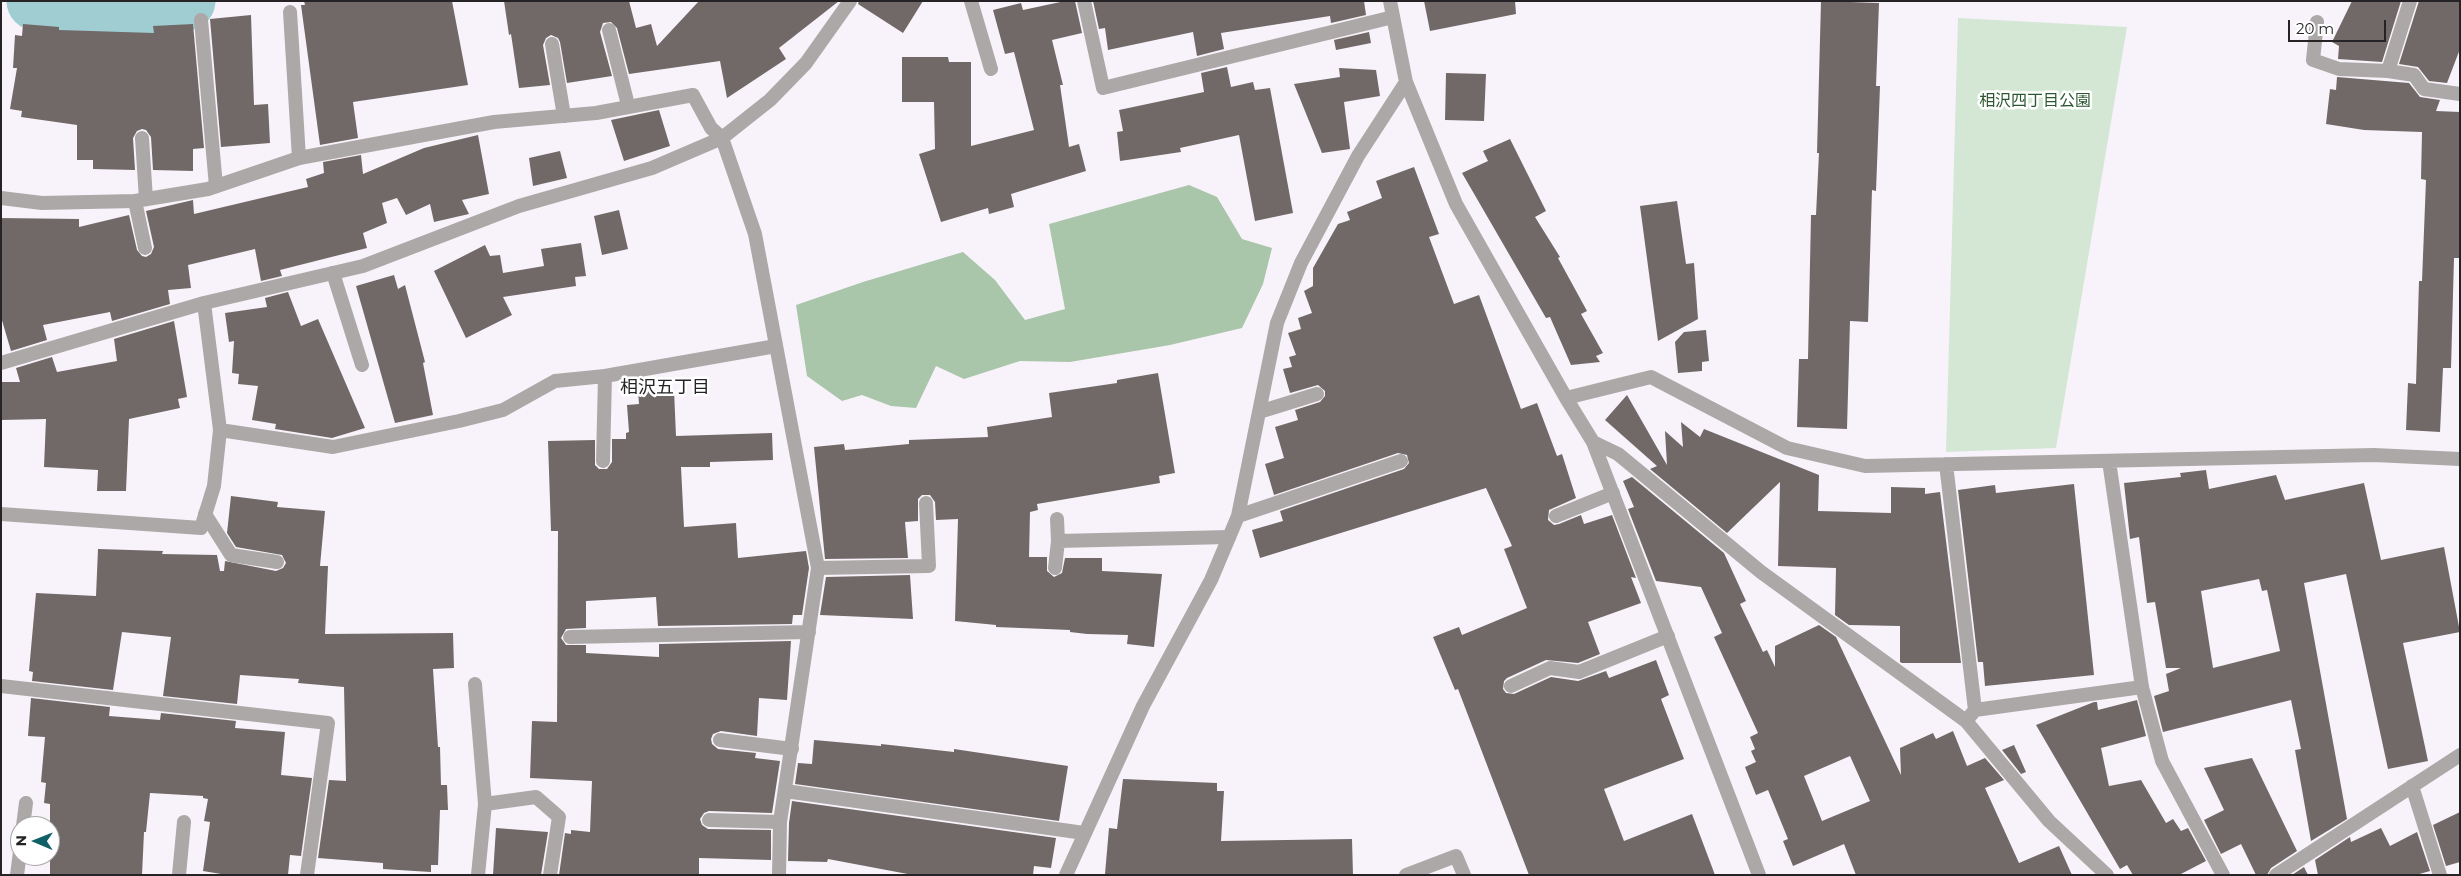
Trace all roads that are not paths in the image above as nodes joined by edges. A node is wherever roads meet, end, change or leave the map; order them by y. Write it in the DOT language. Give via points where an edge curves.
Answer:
graph roads {
  1 [pos="850,1"];
  2 [pos="970,1"];
  3 [pos="1084,1"];
  4 [pos="1390,1"];
  5 [pos="2410,1"];
  6 [pos="290,12"];
  7 [pos="1393,17"];
  8 [pos="201,20"];
  9 [pos="2317,22"];
  10 [pos="610,30"];
  11 [pos="552,44"];
  12 [pos="991,69"];
  13 [pos="2388,71"];
  14 [pos="1406,82"];
  15 [pos="2460,94"];
  16 [pos="628,106"];
  17 [pos="564,116"];
  18 [pos="142,138"];
  19 [pos="722,138"];
  20 [pos="300,158"];
  21 [pos="216,186"];
  22 [pos="1,198"];
  23 [pos="140,200"];
  24 [pos="144,248"];
  25 [pos="333,273"];
  26 [pos="204,303"];
  27 [pos="776,346"];
  28 [pos="1,363"];
  29 [pos="362,365"];
  30 [pos="604,376"];
  31 [pos="1317,394"];
  32 [pos="1566,398"];
  33 [pos="1259,412"];
  34 [pos="220,430"];
  35 [pos="1594,442"];
  36 [pos="2460,459"];
  37 [pos="603,461"];
  38 [pos="1401,461"];
  39 [pos="2109,461"];
  40 [pos="1946,464"];
  41 [pos="1613,493"];
  42 [pos="926,502"];
  43 [pos="1,514"];
  44 [pos="205,514"];
  45 [pos="1238,516"];
  46 [pos="1556,516"];
  47 [pos="1057,518"];
  48 [pos="1229,537"];
  49 [pos="1058,541"];
  50 [pos="277,562"];
  51 [pos="818,568"];
  52 [pos="1055,568"];
  53 [pos="809,632"];
  54 [pos="1668,636"];
  55 [pos="570,637"];
  56 [pos="475,684"];
  57 [pos="1,686"];
  58 [pos="1511,686"];
  59 [pos="2142,687"];
  60 [pos="1971,716"];
  61 [pos="720,740"];
  62 [pos="792,749"];
  63 [pos="2460,755"];
  64 [pos="2412,786"];
  65 [pos="785,791"];
  66 [pos="26,803"];
  67 [pos="485,804"];
  68 [pos="24,816"];
  69 [pos="709,820"];
  70 [pos="184,822"];
  71 [pos="780,822"];
  72 [pos="1084,833"];
  73 [pos="179,875"];
  74 [pos="307,875"];
  75 [pos="478,875"];
  76 [pos="550,875"];
  77 [pos="779,875"];
  78 [pos="1066,875"];
  79 [pos="1406,875"];
  80 [pos="1464,875"];
  81 [pos="1759,875"];
  82 [pos="2108,875"];
  83 [pos="2223,875"];
  84 [pos="2276,875"];
  85 [pos="2440,875"];
  1 -- 19 [label="street" via="806,63 770,100"];
  2 -- 12 [label="street"];
  3 -- 7 [label="street" via="1103,88"];
  4 -- 7 [label="street"];
  5 -- 13 [label="street"];
  6 -- 20 [label="street"];
  7 -- 14 [label="street"];
  8 -- 21 [label="street"];
  9 -- 13 [label="street" via="2313,60 2339,69"];
  10 -- 16 [label="street"];
  11 -- 17 [label="street"];
  13 -- 15 [label="street" via="2414,76 2424,89"];
  14 -- 32 [label="street" via="1456,204"];
  14 -- 33 [label="street" via="1358,156 1301,263 1277,323"];
  16 -- 17 [label="street"];
  16 -- 19 [label="street" via="693,95 711,128"];
  17 -- 20 [label="street" via="494,122"];
  18 -- 23 [label="street"];
  19 -- 25 [label="street" via="652,168 519,206 363,266"];
  19 -- 27 [label="street" via="756,234"];
  20 -- 21 [label="street"];
  21 -- 23 [label="street"];
  22 -- 23 [label="street" via="42,203"];
  23 -- 24 [label="street"];
  25 -- 26 [label="street"];
  25 -- 29 [label="street"];
  26 -- 28 [label="street"];
  26 -- 34 [label="street"];
  27 -- 30 [label="street"];
  27 -- 51 [label="street"];
  30 -- 34 [label="street" via="555,381 503,410 333,447"];
  30 -- 37 [label="street"];
  31 -- 33 [label="street"];
  32 -- 35 [label="street"];
  32 -- 40 [label="street" via="1652,377 1787,448 1864,466"];
  33 -- 45 [label="street"];
  34 -- 44 [label="street" via="214,486"];
  35 -- 41 [label="street"];
  35 -- 60 [label="street" via="1618,454 1761,572"];
  36 -- 39 [label="street" via="2374,455"];
  38 -- 45 [label="street"];
  39 -- 40 [label="street"];
  39 -- 59 [label="street"];
  40 -- 60 [label="street"];
  41 -- 46 [label="street"];
  41 -- 54 [label="street"];
  42 -- 51 [label="street" via="929,566"];
  43 -- 44 [label="street" via="201,528"];
  44 -- 50 [label="street" via="231,555"];
  45 -- 48 [label="street"];
  47 -- 49 [label="street"];
  48 -- 49 [label="street"];
  48 -- 72 [label="street" via="1211,580 1143,706"];
  49 -- 52 [label="street"];
  51 -- 53 [label="street"];
  53 -- 55 [label="street"];
  53 -- 62 [label="street"];
  54 -- 58 [label="street" via="1579,672 1550,668"];
  54 -- 81 [label="street"];
  56 -- 67 [label="street"];
  57 -- 74 [label="street" via="328,723"];
  59 -- 60 [label="street"];
  59 -- 83 [label="street" via="2162,761"];
  60 -- 82 [label="street" via="2048,821"];
  61 -- 62 [label="street"];
  62 -- 65 [label="street"];
  63 -- 64 [label="street"];
  64 -- 84 [label="street"];
  64 -- 85 [label="street"];
  65 -- 71 [label="street"];
  65 -- 72 [label="street"];
  66 -- 68 [label="street"];
  67 -- 75 [label="street"];
  67 -- 76 [label="street" via="536,797 559,817"];
  69 -- 71 [label="street"];
  70 -- 73 [label="street"];
  71 -- 77 [label="street"];
  72 -- 78 [label="street"];
  79 -- 80 [label="street" via="1456,856"];
}
